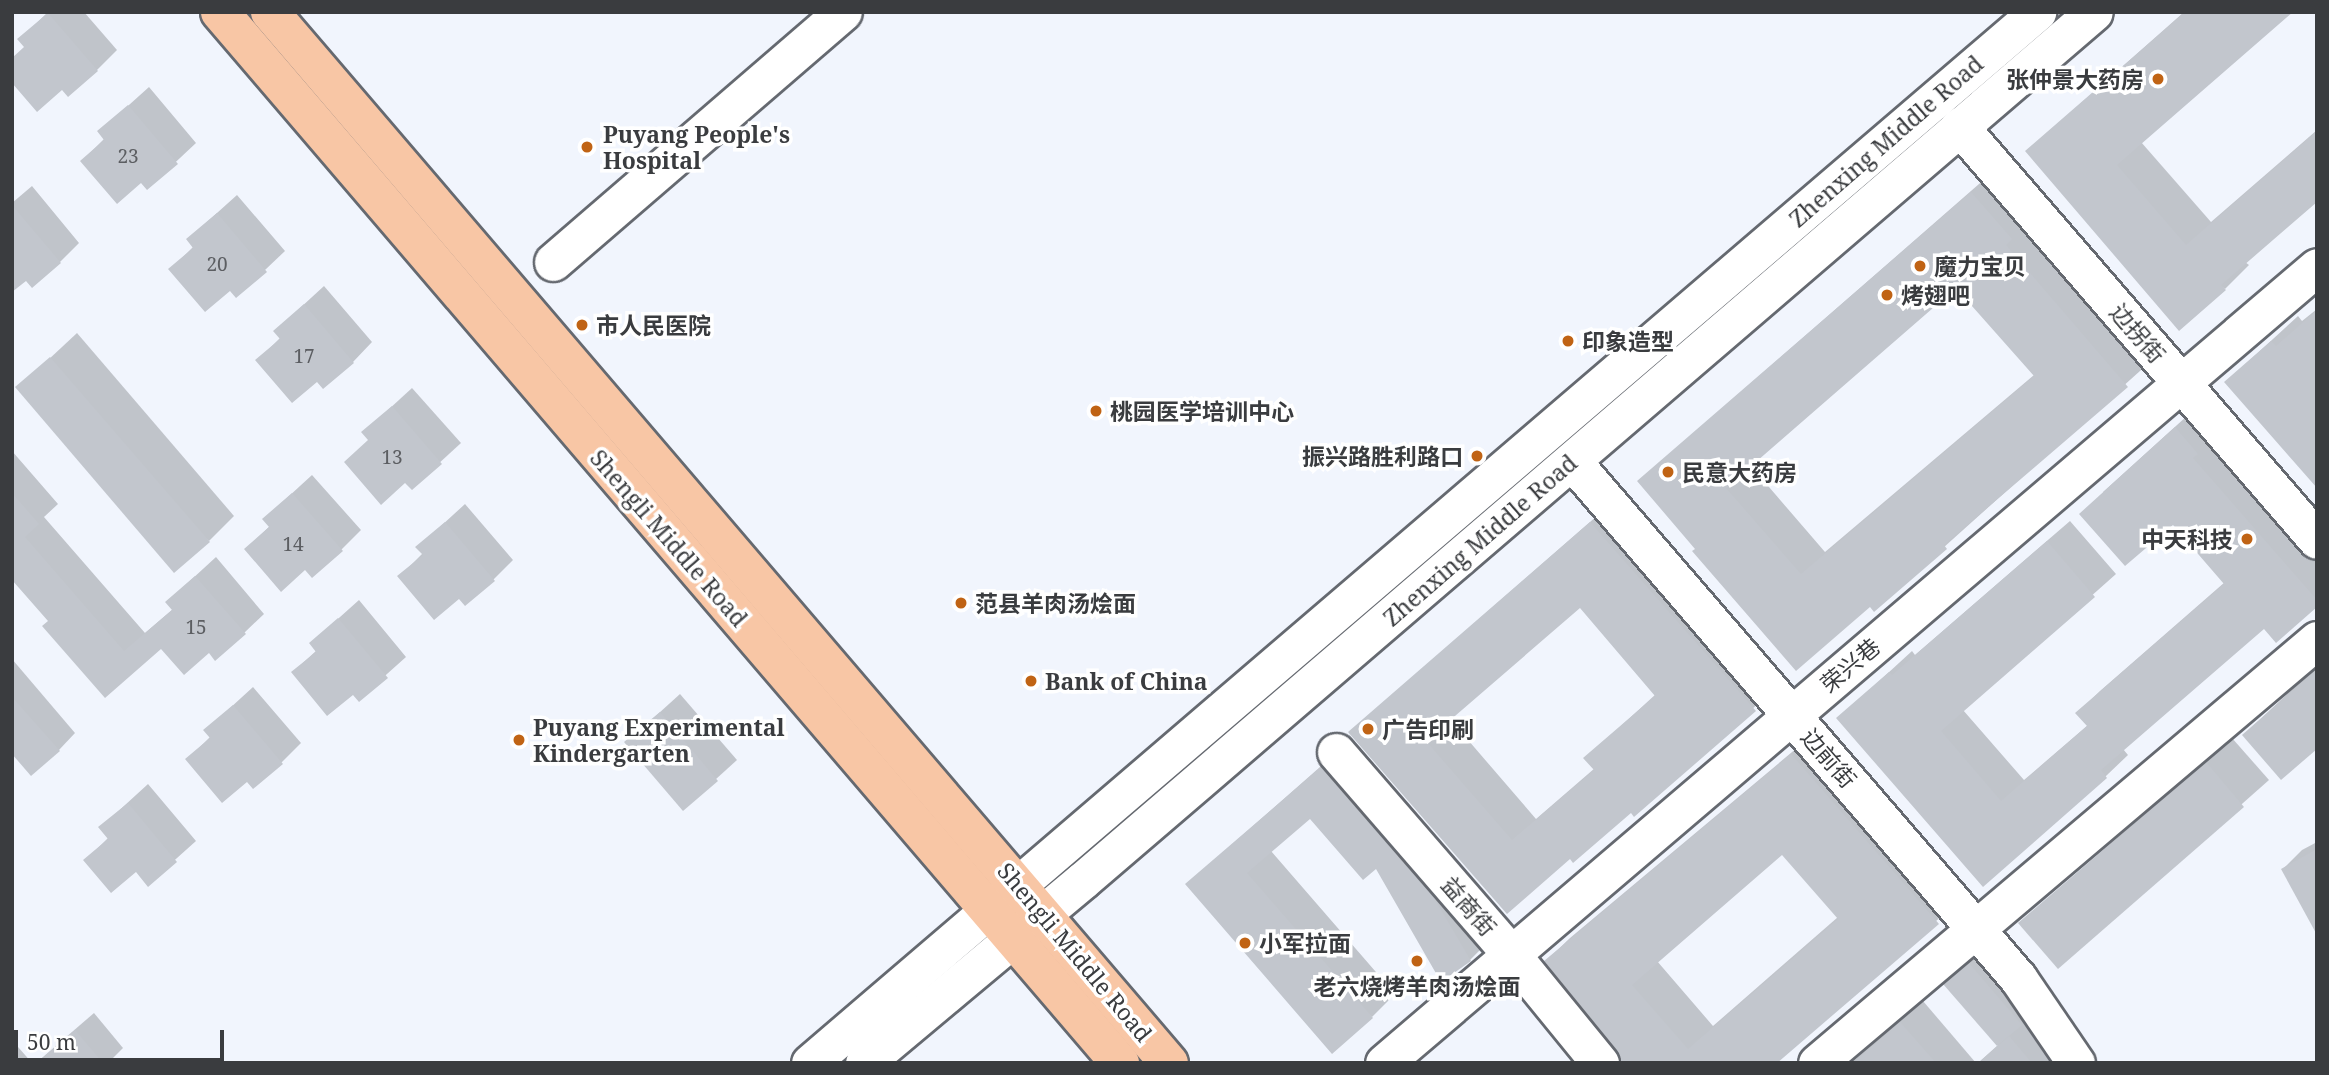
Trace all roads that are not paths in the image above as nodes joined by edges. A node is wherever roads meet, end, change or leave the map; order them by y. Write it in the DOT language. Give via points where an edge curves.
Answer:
graph roads {
  1 [pos="219,12"];
  2 [pos="270,12"];
  3 [pos="843,12"];
  4 [pos="2037,12"];
  5 [pos="2094,12"];
  6 [pos="1959,126"];
  7 [pos="553,262"];
  8 [pos="2317,267"];
  9 [pos="2181,383"];
  10 [pos="1572,461"];
  11 [pos="2317,540"];
  12 [pos="2317,640"];
  13 [pos="1791,715"];
  14 [pos="1336,752"];
  15 [pos="1017,885"];
  16 [pos="988,910"];
  17 [pos="1027,926"];
  18 [pos="1975,928"];
  19 [pos="1511,954"];
  20 [pos="810,1063"];
  21 [pos="864,1063"];
  22 [pos="1120,1063"];
  23 [pos="1169,1063"];
  24 [pos="1384,1063"];
  25 [pos="1600,1063"];
  26 [pos="1816,1063"];
  27 [pos="2076,1063"];
  1 -- 16 [label="main road, Shengli Middle Road"];
  2 -- 15 [label="main road, Shengli Middle Road"];
  3 -- 7 [label="street"];
  4 -- 15 [label="street, Zhenxing Middle Road"];
  5 -- 6 [label="street, Zhenxing Middle Road"];
  6 -- 9 [label="street, 边拐街"];
  6 -- 10 [label="street, Zhenxing Middle Road"];
  8 -- 9 [label="street, 荣兴巷"];
  9 -- 11 [label="street, 边拐街"];
  9 -- 13 [label="street, 荣兴巷"];
  10 -- 13 [label="street, 边前街"];
  10 -- 17 [label="street, Zhenxing Middle Road"];
  12 -- 18 [label="street"];
  13 -- 18 [label="street, 边前街"];
  13 -- 19 [label="street, 荣兴巷"];
  14 -- 19 [label="street, 益商街"];
  15 -- 16 [label="street, Zhenxing Middle Road"];
  15 -- 17 [label="main road, Shengli Middle Road"];
  16 -- 17 [label="main road, Shengli Middle Road"];
  16 -- 20 [label="street, Zhenxing Middle Road"];
  17 -- 21 [label="street, Zhenxing Middle Road"];
  17 -- 22 [label="main road, Shengli Middle Road"];
  17 -- 23 [label="main road, Shengli Middle Road"];
  18 -- 26 [label="street"];
  18 -- 27 [label="street, 边前街" via="2018,978"];
  19 -- 24 [label="street, 荣兴巷"];
  19 -- 25 [label="street, 益商街"];
}
